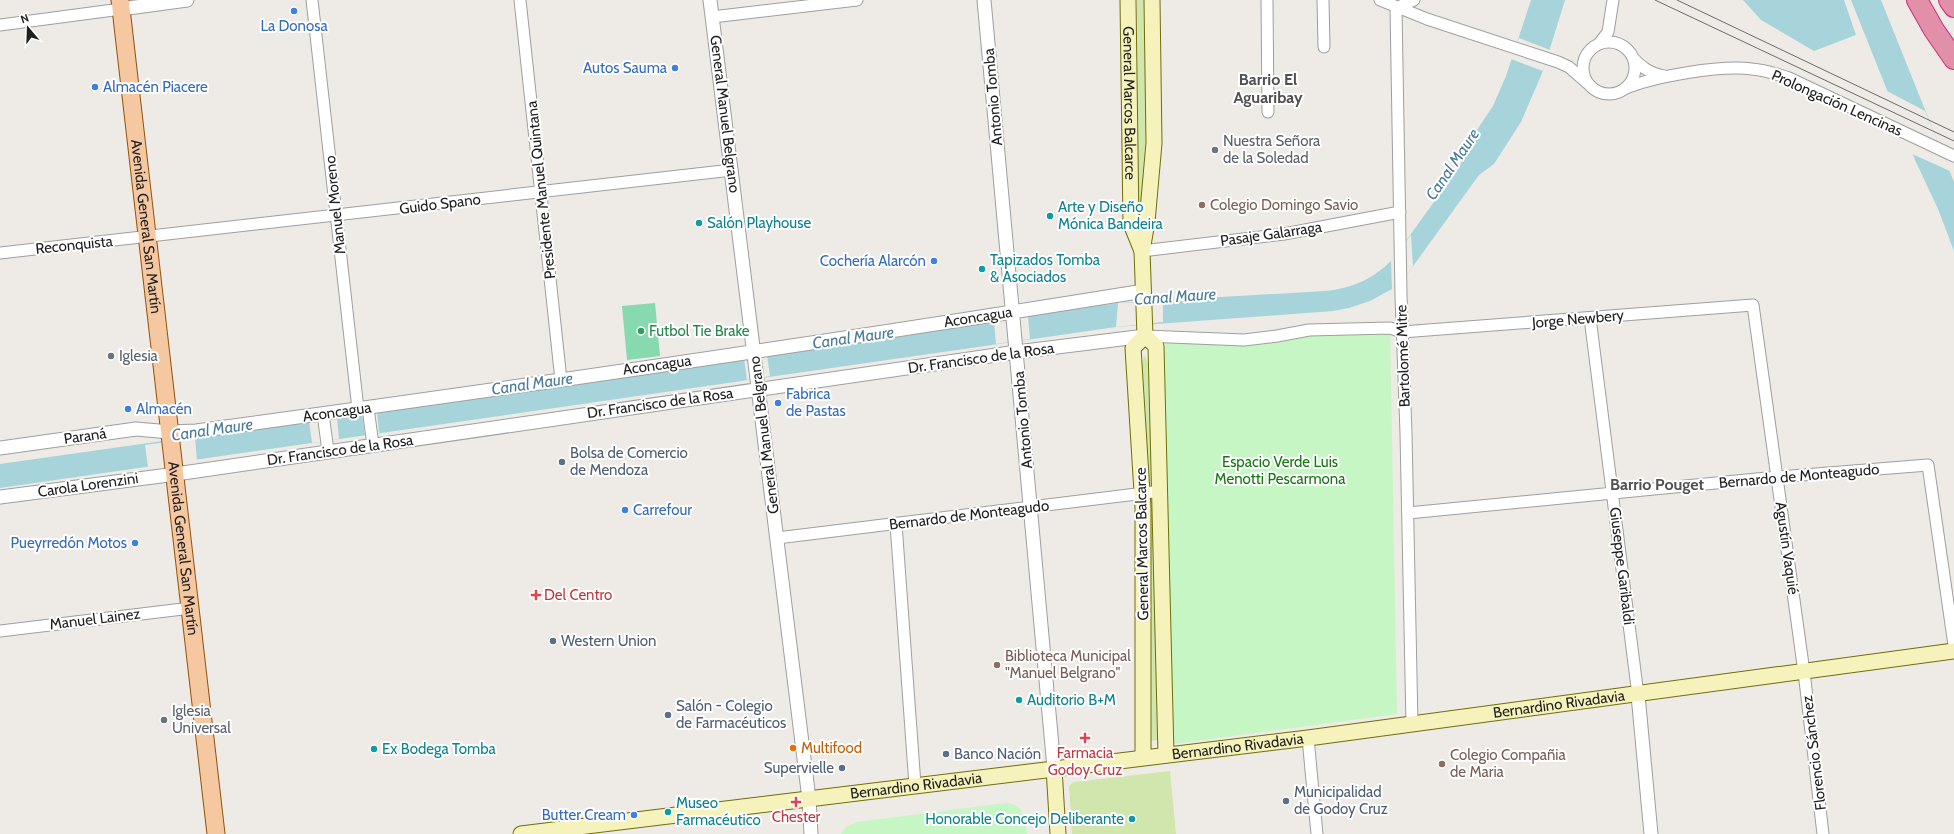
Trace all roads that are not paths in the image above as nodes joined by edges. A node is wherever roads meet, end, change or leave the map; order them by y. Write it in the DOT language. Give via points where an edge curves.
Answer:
graph roads {
  1 [pos="187,0"];
  2 [pos="312,0"];
  3 [pos="520,0"];
  4 [pos="710,0"];
  5 [pos="856,0"];
  6 [pos="984,0"];
  7 [pos="1128,0"];
  8 [pos="1152,0"];
  9 [pos="1266,0"];
  10 [pos="1323,0"];
  11 [pos="1380,0"];
  12 [pos="1414,0"];
  13 [pos="1613,0"];
  14 [pos="1918,0"];
  15 [pos="1948,0"];
  16 [pos="120,4"];
  17 [pos="1954,6"];
  18 [pos="1396,8"];
  19 [pos="712,18"];
  20 [pos="1611,23"];
  21 [pos="0,25"];
  22 [pos="1599,44"];
  23 [pos="1621,45"];
  24 [pos="1324,47"];
  25 [pos="1587,54"];
  26 [pos="1632,57"];
  27 [pos="1954,59"];
  28 [pos="1558,62"];
  29 [pos="1668,77"];
  30 [pos="1587,83"];
  31 [pos="1624,89"];
  32 [pos="1268,112"];
  33 [pos="1954,156"];
  34 [pos="732,170"];
  35 [pos="541,192"];
  36 [pos="1400,212"];
  37 [pos="336,216"];
  38 [pos="148,237"];
  39 [pos="1142,251"];
  40 [pos="0,253"];
  41 [pos="1144,297"];
  42 [pos="1753,305"];
  43 [pos="1013,316"];
  44 [pos="1590,318"];
  45 [pos="1145,330"];
  46 [pos="1402,332"];
  47 [pos="1016,347"];
  48 [pos="755,354"];
  49 [pos="561,380"];
  50 [pos="758,384"];
  51 [pos="365,410"];
  52 [pos="323,417"];
  53 [pos="171,436"];
  54 [pos="373,440"];
  55 [pos="328,446"];
  56 [pos="0,448"];
  57 [pos="175,468"];
  58 [pos="1777,477"];
  59 [pos="1161,491"];
  60 [pos="1142,493"];
  61 [pos="1612,493"];
  62 [pos="0,497"];
  63 [pos="1030,508"];
  64 [pos="1408,513"];
  65 [pos="896,524"];
  66 [pos="777,538"];
  67 [pos="191,608"];
  68 [pos="0,631"];
  69 [pos="1954,645"];
  70 [pos="1954,651"];
  71 [pos="1804,672"];
  72 [pos="1638,694"];
  73 [pos="1412,724"];
  74 [pos="1308,738"];
  75 [pos="1166,755"];
  76 [pos="1144,757"];
  77 [pos="1054,768"];
  78 [pos="915,785"];
  79 [pos="809,799"];
  80 [pos="542,833"];
  81 [pos="216,834"];
  82 [pos="521,834"];
  83 [pos="811,834"];
  84 [pos="1058,834"];
  85 [pos="1317,834"];
  86 [pos="1651,834"];
  87 [pos="1823,834"];
  1 -- 16 [label="street"];
  2 -- 37 [label="street, Manuel Moreno"];
  3 -- 35 [label="street, Presidente Manuel Quintana"];
  4 -- 19 [label="street, General Manuel Belgrano"];
  5 -- 19 [label="street"];
  6 -- 43 [label="street, Antonio Tomba"];
  7 -- 39 [label="main road, General Marcos Balcarce" via="1131,224"];
  8 -- 39 [label="main road, General Marcos Balcarce" via="1154,143"];
  9 -- 32 [label="street"];
  10 -- 24 [label="street"];
  11 -- 18 [label="street"];
  12 -- 18 [label="street"];
  13 -- 20 [label="street"];
  14 -- 27 [label="highway"];
  15 -- 17 [label="highway"];
  16 -- 21 [label="street"];
  16 -- 38 [label="main road, Avenida General San Martín"];
  18 -- 28 [label="street"];
  18 -- 36 [label="street, Bartolomé Mitre"];
  19 -- 34 [label="street, General Manuel Belgrano"];
  20 -- 22 [label="street"];
  20 -- 23 [label="street"];
  22 -- 23 [label="street"];
  22 -- 25 [label="street"];
  23 -- 26 [label="street"];
  25 -- 28 [label="street"];
  25 -- 30 [label="street" via="1582,68"];
  26 -- 29 [label="street, Prolongación Lencinas" via="1642,68 1653,74"];
  26 -- 31 [label="street" via="1635,64 1633,78"];
  28 -- 30 [label="street" via="1569,67"];
  29 -- 31 [label="street, Prolongación Lencinas"];
  29 -- 33 [label="street, Prolongación Lencinas" via="1733,69 1775,73"];
  30 -- 31 [label="street" via="1597,92 1604,94 1618,93"];
  34 -- 35 [label="street, Guido Spano"];
  34 -- 48 [label="street, General Manuel Belgrano"];
  35 -- 37 [label="street, Guido Spano"];
  35 -- 49 [label="street, Presidente Manuel Quintana"];
  36 -- 39 [label="street, Pasaje Galarraga" via="1284,234"];
  36 -- 46 [label="street, Bartolomé Mitre"];
  37 -- 38 [label="street, Guido Spano"];
  37 -- 51 [label="street, Manuel Moreno"];
  38 -- 40 [label="street, Reconquista"];
  38 -- 53 [label="main road, Avenida General San Martín"];
  39 -- 41 [label="main road, General Marcos Balcarce"];
  41 -- 43 [label="street, Aconcagua"];
  41 -- 45 [label="main road, General Marcos Balcarce"];
  42 -- 44 [label="street, Jorge Newbery"];
  42 -- 58 [label="street, Agustín Vaquié"];
  43 -- 47 [label="street, Antonio Tomba"];
  43 -- 48 [label="street, Aconcagua"];
  44 -- 46 [label="street, Jorge Newbery"];
  44 -- 61 [label="street, Giuseppe Garibaldi"];
  45 -- 46 [label="street, Jorge Newbery" via="1164,335 1226,340 1258,339 1309,330 1390,328"];
  45 -- 47 [label="street, Dr. Francisco de la Rosa"];
  45 -- 59 [label="main road, General Marcos Balcarce" via="1156,346"];
  45 -- 60 [label="main road, General Marcos Balcarce" via="1133,348"];
  46 -- 64 [label="street, Bartolomé Mitre"];
  47 -- 50 [label="street, Dr. Francisco de la Rosa"];
  47 -- 63 [label="street, Antonio Tomba"];
  48 -- 49 [label="street, Aconcagua"];
  48 -- 50 [label="street, General Manuel Belgrano"];
  49 -- 51 [label="street, Aconcagua"];
  50 -- 54 [label="street, Dr. Francisco de la Rosa"];
  50 -- 66 [label="street, General Manuel Belgrano"];
  51 -- 52 [label="street, Aconcagua"];
  51 -- 54 [label="street, Manuel Moreno"];
  52 -- 53 [label="street, Aconcagua"];
  52 -- 55 [label="street"];
  53 -- 56 [label="street, Paraná" via="136,429"];
  53 -- 57 [label="main road, Avenida General San Martín"];
  54 -- 55 [label="street, Dr. Francisco de la Rosa"];
  55 -- 57 [label="street, Dr. Francisco de la Rosa"];
  57 -- 62 [label="street, Carola Lorenzini"];
  57 -- 67 [label="main road, Avenida General San Martín"];
  58 -- 61 [label="street, Bernardo de Monteagudo"];
  58 -- 69 [label="street, Bernardo de Monteagudo" via="1928,465"];
  58 -- 71 [label="street, Agustín Vaquié"];
  59 -- 60 [label="street, Bernardo de Monteagudo"];
  59 -- 75 [label="main road, General Marcos Balcarce"];
  60 -- 63 [label="street, Bernardo de Monteagudo"];
  60 -- 76 [label="main road, General Marcos Balcarce"];
  61 -- 64 [label="street, Bernardo de Monteagudo"];
  61 -- 72 [label="street, Giuseppe Garibaldi"];
  63 -- 65 [label="street, Bernardo de Monteagudo"];
  63 -- 77 [label="street, Antonio Tomba"];
  64 -- 73 [label="street, Bartolomé Mitre"];
  65 -- 66 [label="street, Bernardo de Monteagudo"];
  65 -- 78 [label="street"];
  66 -- 79 [label="street, General Manuel Belgrano"];
  67 -- 68 [label="street, Manuel Lainez"];
  67 -- 81 [label="main road, Avenida General San Martín"];
  70 -- 71 [label="main road, Bernardino Rivadavia"];
  71 -- 72 [label="main road, Bernardino Rivadavia"];
  71 -- 87 [label="street, Florencio Sánchez"];
  72 -- 73 [label="main road, Bernardino Rivadavia"];
  72 -- 86 [label="street"];
  73 -- 74 [label="main road, Bernardino Rivadavia"];
  74 -- 75 [label="main road, Bernardino Rivadavia"];
  74 -- 85 [label="street"];
  75 -- 76 [label="main road, Bernardino Rivadavia"];
  76 -- 77 [label="main road, Bernardino Rivadavia"];
  77 -- 78 [label="main road, Bernardino Rivadavia"];
  77 -- 84 [label="main road"];
  78 -- 79 [label="main road, Bernardino Rivadavia"];
  79 -- 80 [label="main road, Bernardino Rivadavia"];
  79 -- 83 [label="street, General Manuel Belgrano"];
  80 -- 82 [label="main road, Bernardino Rivadavia"];
}
